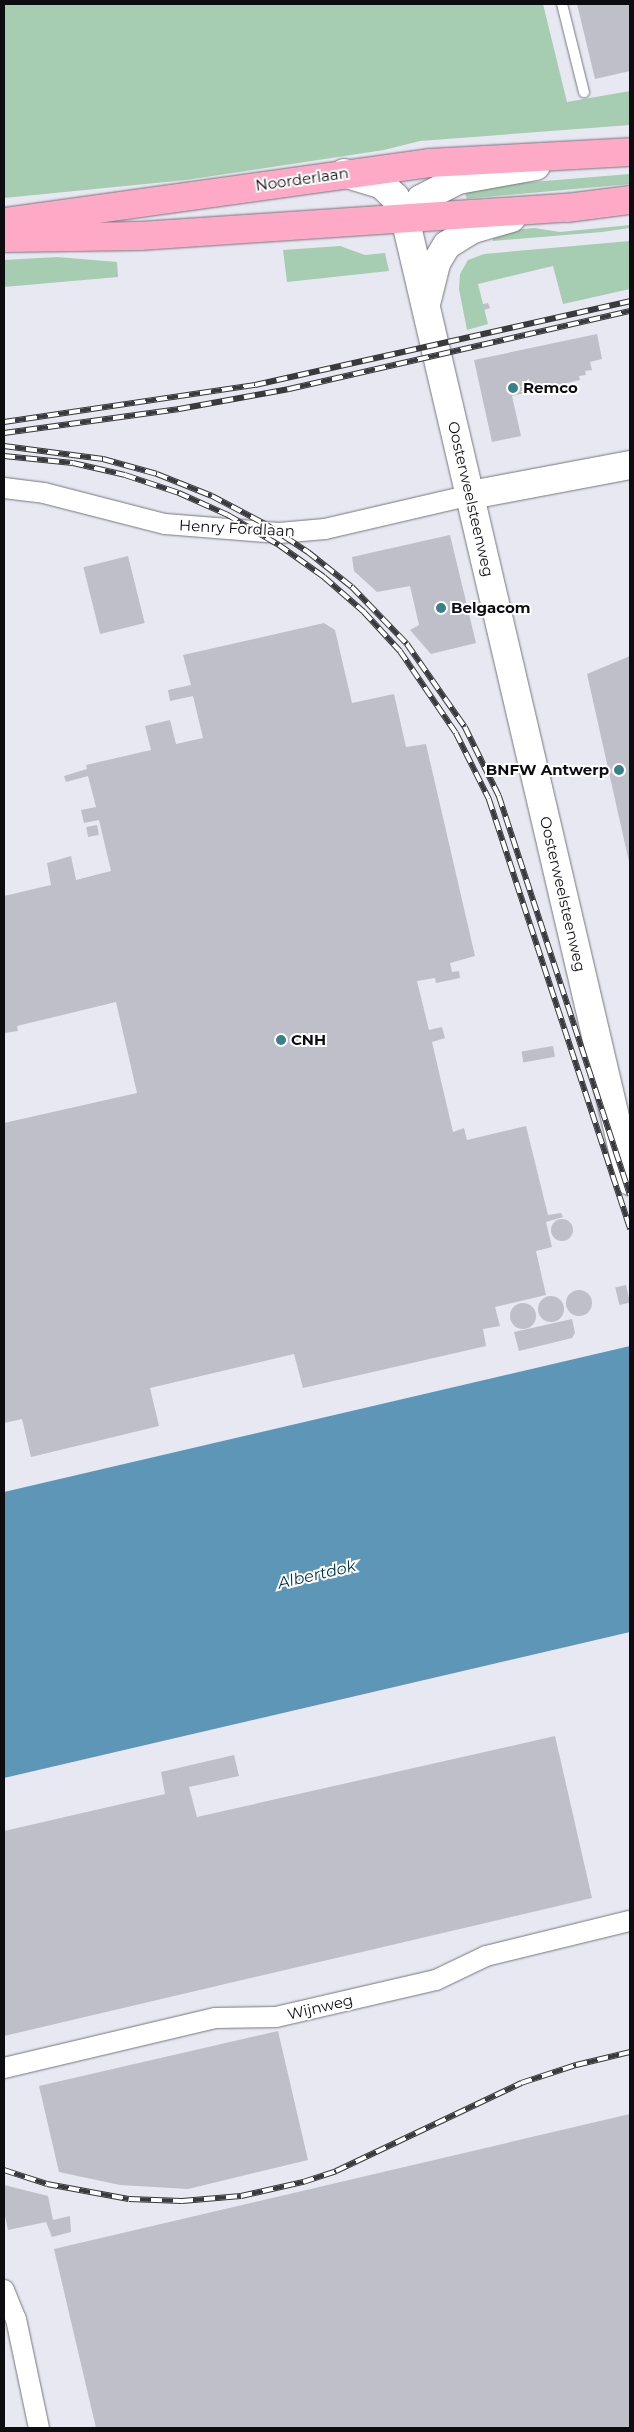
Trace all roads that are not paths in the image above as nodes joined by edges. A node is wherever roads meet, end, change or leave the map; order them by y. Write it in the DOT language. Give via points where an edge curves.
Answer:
graph roads {
  1 [pos="562,4"];
  2 [pos="584,92"];
  3 [pos="630,152"];
  4 [pos="602,155"];
  5 [pos="344,173"];
  6 [pos="630,200"];
  7 [pos="567,208"];
  8 [pos="405,218"];
  9 [pos="4,222"];
  10 [pos="4,238"];
  11 [pos="426,307"];
  12 [pos="630,465"];
  13 [pos="4,488"];
  14 [pos="470,495"];
  15 [pos="630,1181"];
  16 [pos="630,1920"];
  17 [pos="4,2068"];
  18 [pos="4,2290"];
  19 [pos="39,2428"];
  1 -- 2 [label="lane"];
  3 -- 4 [label="main road, Noorderlaan"];
  4 -- 5 [label="main road, Noorderlaan" via="483,158"];
  4 -- 8 [label="main road, Noorderlaan" via="458,180 421,199"];
  5 -- 8 [label="main road, Oosterweelsteenweg" via="381,184 396,197"];
  5 -- 9 [label="main road, Noorderlaan"];
  6 -- 7 [label="main road"];
  7 -- 8 [label="main road"];
  7 -- 11 [label="main road" via="489,222 453,239 436,263"];
  8 -- 10 [label="main road" via="140,236"];
  8 -- 11 [label="main road, Oosterweelsteenweg"];
  11 -- 14 [label="main road, Oosterweelsteenweg"];
  12 -- 14 [label="main road"];
  13 -- 14 [label="street, Henry Fordlaan" via="44,493 165,524 279,532 324,530"];
  14 -- 15 [label="main road, Oosterweelsteenweg"];
  16 -- 17 [label="street, Wijnweg" via="486,1956 436,1980 276,2017 215,2018"];
  18 -- 19 [label="street" via="16,2318"];
}
